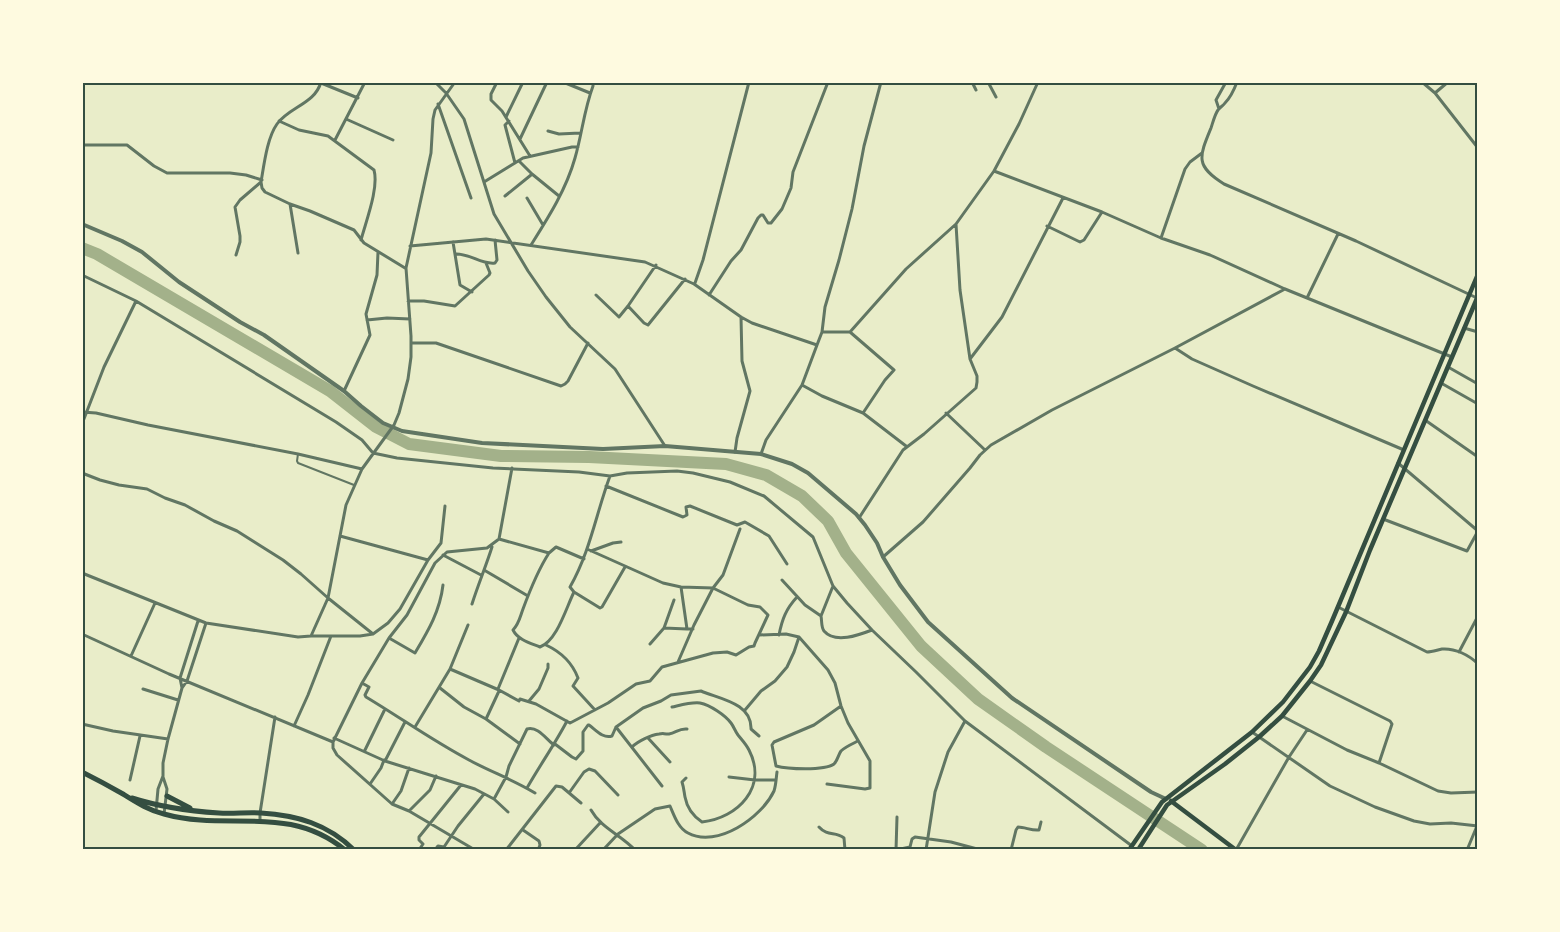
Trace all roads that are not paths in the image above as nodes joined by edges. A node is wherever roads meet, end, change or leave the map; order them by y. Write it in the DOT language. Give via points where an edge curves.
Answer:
graph roads {
  1 [pos="365,82"];
  2 [pos="435,82"];
  3 [pos="455,82"];
  4 [pos="497,82"];
  5 [pos="523,82"];
  6 [pos="547,82"];
  7 [pos="563,82"];
  8 [pos="593,82"];
  9 [pos="749,82"];
  10 [pos="828,82"];
  11 [pos="881,82"];
  12 [pos="972,82"];
  13 [pos="988,82"];
  14 [pos="1038,82"];
  15 [pos="1226,82"];
  16 [pos="1237,82"];
  17 [pos="1422,82"];
  18 [pos="1448,82"];
  19 [pos="321,83"];
  20 [pos="976,90"];
  21 [pos="446,93"];
  22 [pos="590,93"];
  23 [pos="1435,93"];
  24 [pos="996,97"];
  25 [pos="358,98"];
  26 [pos="438,104"];
  27 [pos="1219,109"];
  28 [pos="346,119"];
  29 [pos="508,119"];
  30 [pos="279,121"];
  31 [pos="548,130"];
  32 [pos="580,133"];
  33 [pos="519,139"];
  34 [pos="393,140"];
  35 [pos="335,141"];
  36 [pos="82,145"];
  37 [pos="578,147"];
  38 [pos="1478,148"];
  39 [pos="1202,153"];
  40 [pos="530,156"];
  41 [pos="519,161"];
  42 [pos="514,164"];
  43 [pos="994,171"];
  44 [pos="532,174"];
  45 [pos="262,181"];
  46 [pos="484,182"];
  47 [pos="505,196"];
  48 [pos="559,196"];
  49 [pos="471,198"];
  50 [pos="527,198"];
  51 [pos="1063,198"];
  52 [pos="290,204"];
  53 [pos="1102,212"];
  54 [pos="82,224"];
  55 [pos="956,224"];
  56 [pos="543,225"];
  57 [pos="1047,226"];
  58 [pos="1338,234"];
  59 [pos="1161,238"];
  60 [pos="361,240"];
  61 [pos="495,240"];
  62 [pos="453,242"];
  63 [pos="511,242"];
  64 [pos="531,245"];
  65 [pos="410,246"];
  66 [pos="378,252"];
  67 [pos="298,253"];
  68 [pos="455,254"];
  69 [pos="236,255"];
  70 [pos="486,263"];
  71 [pos="656,265"];
  72 [pos="406,268"];
  73 [pos="1478,274"];
  74 [pos="82,275"];
  75 [pos="685,279"];
  76 [pos="694,284"];
  77 [pos="1285,289"];
  78 [pos="472,292"];
  79 [pos="596,295"];
  80 [pos="709,295"];
  81 [pos="1469,295"];
  82 [pos="1477,297"];
  83 [pos="1307,298"];
  84 [pos="136,301"];
  85 [pos="408,301"];
  86 [pos="628,306"];
  87 [pos="1475,308"];
  88 [pos="741,317"];
  89 [pos="410,319"];
  90 [pos="367,320"];
  91 [pos="1464,328"];
  92 [pos="822,332"];
  93 [pos="850,332"];
  94 [pos="1478,332"];
  95 [pos="412,343"];
  96 [pos="588,343"];
  97 [pos="817,345"];
  98 [pos="1175,348"];
  99 [pos="1443,354"];
  100 [pos="1452,357"];
  101 [pos="970,359"];
  102 [pos="1448,367"];
  103 [pos="1441,383"];
  104 [pos="1478,384"];
  105 [pos="802,385"];
  106 [pos="344,391"];
  107 [pos="1478,404"];
  108 [pos="84,412"];
  109 [pos="863,413"];
  110 [pos="946,413"];
  111 [pos="1425,420"];
  112 [pos="82,424"];
  113 [pos="665,446"];
  114 [pos="906,447"];
  115 [pos="985,450"];
  116 [pos="1404,450"];
  117 [pos="374,453"];
  118 [pos="735,453"];
  119 [pos="298,454"];
  120 [pos="761,454"];
  121 [pos="1478,457"];
  122 [pos="1398,463"];
  123 [pos="512,468"];
  124 [pos="362,469"];
  125 [pos="1405,469"];
  126 [pos="82,473"];
  127 [pos="610,476"];
  128 [pos="355,485"];
  129 [pos="606,486"];
  130 [pos="445,506"];
  131 [pos="859,518"];
  132 [pos="1383,519"];
  133 [pos="740,529"];
  134 [pos="1478,531"];
  135 [pos="340,536"];
  136 [pos="499,539"];
  137 [pos="621,542"];
  138 [pos="493,544"];
  139 [pos="589,550"];
  140 [pos="549,553"];
  141 [pos="443,555"];
  142 [pos="883,557"];
  143 [pos="584,559"];
  144 [pos="428,560"];
  145 [pos="787,564"];
  146 [pos="625,567"];
  147 [pos="484,570"];
  148 [pos="82,573"];
  149 [pos="481,575"];
  150 [pos="782,580"];
  151 [pos="443,585"];
  152 [pos="833,586"];
  153 [pos="681,587"];
  154 [pos="713,588"];
  155 [pos="574,592"];
  156 [pos="528,596"];
  157 [pos="798,597"];
  158 [pos="328,598"];
  159 [pos="674,600"];
  160 [pos="155,603"];
  161 [pos="472,604"];
  162 [pos="1338,607"];
  163 [pos="1346,612"];
  164 [pos="821,616"];
  165 [pos="1478,616"];
  166 [pos="198,621"];
  167 [pos="206,623"];
  168 [pos="468,625"];
  169 [pos="664,628"];
  170 [pos="687,629"];
  171 [pos="693,629"];
  172 [pos="872,630"];
  173 [pos="82,634"];
  174 [pos="373,634"];
  175 [pos="759,635"];
  176 [pos="779,635"];
  177 [pos="310,636"];
  178 [pos="331,636"];
  179 [pos="799,637"];
  180 [pos="388,638"];
  181 [pos="519,638"];
  182 [pos="650,644"];
  183 [pos="546,645"];
  184 [pos="1459,651"];
  185 [pos="131,656"];
  186 [pos="1475,659"];
  187 [pos="678,662"];
  188 [pos="548,664"];
  189 [pos="1478,664"];
  190 [pos="450,669"];
  191 [pos="180,678"];
  192 [pos="188,681"];
  193 [pos="1310,681"];
  194 [pos="362,683"];
  195 [pos="182,688"];
  196 [pos="440,688"];
  197 [pos="143,689"];
  198 [pos="499,690"];
  199 [pos="178,700"];
  200 [pos="529,701"];
  201 [pos="841,706"];
  202 [pos="672,707"];
  203 [pos="385,708"];
  204 [pos="594,710"];
  205 [pos="745,710"];
  206 [pos="1282,716"];
  207 [pos="275,717"];
  208 [pos="486,719"];
  209 [pos="567,721"];
  210 [pos="405,722"];
  211 [pos="965,722"];
  212 [pos="82,724"];
  213 [pos="294,726"];
  214 [pos="415,728"];
  215 [pos="616,728"];
  216 [pos="687,729"];
  217 [pos="1308,729"];
  218 [pos="1252,732"];
  219 [pos="140,736"];
  220 [pos="759,736"];
  221 [pos="1259,737"];
  222 [pos="648,738"];
  223 [pos="168,739"];
  224 [pos="333,740"];
  225 [pos="858,741"];
  226 [pos="520,744"];
  227 [pos="554,745"];
  228 [pos="632,747"];
  229 [pos="364,750"];
  230 [pos="1289,757"];
  231 [pos="385,760"];
  232 [pos="670,762"];
  233 [pos="1380,763"];
  234 [pos="409,768"];
  235 [pos="82,772"];
  236 [pos="777,772"];
  237 [pos="163,776"];
  238 [pos="436,776"];
  239 [pos="506,777"];
  240 [pos="729,777"];
  241 [pos="686,778"];
  242 [pos="130,780"];
  243 [pos="755,780"];
  244 [pos="776,780"];
  245 [pos="370,784"];
  246 [pos="462,784"];
  247 [pos="827,784"];
  248 [pos="662,786"];
  249 [pos="527,788"];
  250 [pos="1478,792"];
  251 [pos="536,793"];
  252 [pos="569,793"];
  253 [pos="484,794"];
  254 [pos="618,795"];
  255 [pos="167,796"];
  256 [pos="494,799"];
  257 [pos="1172,801"];
  258 [pos="1165,802"];
  259 [pos="581,803"];
  260 [pos="392,804"];
  261 [pos="165,807"];
  262 [pos="156,808"];
  263 [pos="591,810"];
  264 [pos="197,811"];
  265 [pos="409,811"];
  266 [pos="508,812"];
  267 [pos="260,813"];
  268 [pos="164,814"];
  269 [pos="897,818"];
  270 [pos="260,820"];
  271 [pos="1041,822"];
  272 [pos="429,823"];
  273 [pos="600,823"];
  274 [pos="1477,826"];
  275 [pos="819,827"];
  276 [pos="523,829"];
  277 [pos="320,830"];
  278 [pos="618,834"];
  279 [pos="452,835"];
  280 [pos="927,839"];
  281 [pos="1131,846"];
  282 [pos="971,848"];
  283 [pos="1138,848"];
  284 [pos="345,849"];
  285 [pos="354,849"];
  286 [pos="419,849"];
  287 [pos="435,849"];
  288 [pos="474,849"];
  289 [pos="506,849"];
  290 [pos="538,849"];
  291 [pos="575,849"];
  292 [pos="603,849"];
  293 [pos="635,849"];
  294 [pos="845,849"];
  295 [pos="896,849"];
  296 [pos="926,849"];
  297 [pos="981,849"];
  298 [pos="1011,849"];
  299 [pos="1236,849"];
  300 [pos="1467,849"];
  1 -- 25 [label="street"];
  2 -- 21 [label="street"];
  3 -- 21 [label="street"];
  4 -- 29 [label="street" via="490,97"];
  5 -- 29 [label="street"];
  6 -- 33 [label="street"];
  7 -- 22 [label="street"];
  8 -- 22 [label="street"];
  9 -- 76 [label="street"];
  10 -- 80 [label="street" via="780,212 771,223 760,216"];
  11 -- 92 [label="street"];
  12 -- 20 [label="street"];
  13 -- 24 [label="street"];
  14 -- 43 [label="street"];
  15 -- 27 [label="street" via="1216,100"];
  16 -- 27 [label="street"];
  17 -- 23 [label="street"];
  18 -- 23 [label="street"];
  19 -- 25 [label="street"];
  19 -- 30 [label="street" via="310,99"];
  21 -- 26 [label="street"];
  21 -- 46 [label="street" via="464,119"];
  22 -- 32 [label="street"];
  23 -- 38 [label="street"];
  25 -- 28 [label="street"];
  26 -- 49 [label="street"];
  26 -- 65 [label="street"];
  27 -- 39 [label="street"];
  28 -- 34 [label="street"];
  28 -- 35 [label="street"];
  29 -- 33 [label="street"];
  29 -- 42 [label="street" via="505,125"];
  30 -- 35 [label="street"];
  30 -- 45 [label="street" via="268,148"];
  31 -- 32 [label="street" via="559,135"];
  32 -- 37 [label="street"];
  33 -- 40 [label="street"];
  35 -- 60 [label="street" via="375,173"];
  36 -- 45 [label="street" via="127,145 167,172 230,173"];
  37 -- 40 [label="street"];
  37 -- 48 [label="street"];
  39 -- 58 [label="street" via="1206,171 1224,184"];
  39 -- 59 [label="street" via="1185,169"];
  40 -- 41 [label="street"];
  41 -- 42 [label="street"];
  41 -- 44 [label="street"];
  42 -- 46 [label="street"];
  43 -- 51 [label="street"];
  43 -- 55 [label="street"];
  44 -- 47 [label="street"];
  44 -- 48 [label="street"];
  45 -- 52 [label="street" via="263,190"];
  45 -- 69 [label="street" via="235,207 240,239"];
  46 -- 63 [label="street" via="494,214"];
  48 -- 56 [label="street"];
  50 -- 56 [label="street"];
  51 -- 53 [label="street"];
  51 -- 57 [label="street"];
  52 -- 60 [label="street" via="354,230"];
  52 -- 67 [label="street"];
  53 -- 57 [label="street" via="1080,242"];
  53 -- 59 [label="street"];
  54 -- 106 [label="street" via="142,252 179,282"];
  55 -- 93 [label="street" via="906,269"];
  55 -- 101 [label="street"];
  56 -- 64 [label="street"];
  57 -- 101 [label="street" via="1002,317"];
  58 -- 81 [label="street"];
  58 -- 83 [label="street"];
  59 -- 77 [label="street"];
  60 -- 66 [label="street"];
  61 -- 62 [label="street"];
  61 -- 63 [label="street"];
  61 -- 70 [label="street" via="496,262"];
  62 -- 65 [label="street"];
  62 -- 68 [label="street"];
  63 -- 64 [label="street"];
  63 -- 96 [label="street" via="546,297"];
  64 -- 71 [label="street"];
  65 -- 72 [label="street"];
  66 -- 72 [label="street"];
  66 -- 90 [label="street"];
  68 -- 70 [label="street"];
  68 -- 78 [label="street" via="460,285"];
  70 -- 78 [label="street" via="490,273"];
  71 -- 75 [label="street"];
  71 -- 86 [label="street"];
  72 -- 85 [label="street"];
  73 -- 81 [label="main road"];
  74 -- 84 [label="street"];
  75 -- 76 [label="street"];
  75 -- 86 [label="street" via="650,324 646,325"];
  76 -- 80 [label="street"];
  77 -- 83 [label="street"];
  77 -- 98 [label="street"];
  78 -- 85 [label="street" via="454,306"];
  79 -- 86 [label="street" via="618,317"];
  80 -- 88 [label="street"];
  81 -- 82 [label="street"];
  81 -- 99 [label="main road"];
  82 -- 87 [label="main road"];
  83 -- 99 [label="street"];
  84 -- 108 [label="street"];
  84 -- 117 [label="street" via="336,422"];
  85 -- 89 [label="street"];
  87 -- 91 [label="main road"];
  88 -- 97 [label="street"];
  88 -- 118 [label="street" via="742,361 750,391"];
  89 -- 90 [label="street"];
  89 -- 95 [label="street"];
  90 -- 106 [label="street" via="369,338"];
  91 -- 94 [label="street"];
  91 -- 100 [label="main road"];
  92 -- 93 [label="street"];
  92 -- 97 [label="street"];
  93 -- 109 [label="street" via="894,369"];
  95 -- 96 [label="street" via="436,343 561,386 568,381"];
  95 -- 117 [label="street" via="399,413"];
  96 -- 113 [label="street" via="615,369"];
  97 -- 105 [label="street"];
  98 -- 115 [label="street" via="1052,410"];
  98 -- 116 [label="street" via="1253,387"];
  99 -- 100 [label="street"];
  99 -- 116 [label="main road"];
  100 -- 102 [label="main road"];
  101 -- 110 [label="street" via="976,388"];
  102 -- 103 [label="main road"];
  102 -- 104 [label="street"];
  103 -- 107 [label="street"];
  103 -- 111 [label="main road"];
  105 -- 109 [label="street"];
  105 -- 120 [label="street"];
  106 -- 113 [label="street" via="389,426 413,433 482,443 603,449"];
  108 -- 112 [label="street"];
  108 -- 119 [label="street"];
  109 -- 114 [label="street"];
  110 -- 114 [label="street"];
  110 -- 115 [label="street"];
  111 -- 121 [label="street"];
  111 -- 125 [label="main road"];
  113 -- 118 [label="street"];
  114 -- 131 [label="street"];
  115 -- 142 [label="street" via="923,522"];
  116 -- 122 [label="main road"];
  117 -- 123 [label="street"];
  117 -- 124 [label="street"];
  118 -- 120 [label="street"];
  119 -- 124 [label="street"];
  119 -- 128 [label="street" via="298,463"];
  120 -- 131 [label="street" via="808,473"];
  122 -- 125 [label="street"];
  122 -- 162 [label="main road"];
  123 -- 127 [label="street"];
  123 -- 136 [label="street"];
  124 -- 128 [label="street"];
  125 -- 132 [label="main road"];
  125 -- 134 [label="street"];
  126 -- 158 [label="street" via="147,489 237,531 283,560"];
  127 -- 129 [label="street"];
  127 -- 152 [label="street" via="693,472 752,490 813,537"];
  128 -- 135 [label="street" via="344,511"];
  129 -- 139 [label="street"];
  129 -- 145 [label="street" via="683,517 690,506 737,525 745,522 769,536"];
  130 -- 144 [label="street" via="441,543"];
  131 -- 142 [label="street"];
  132 -- 134 [label="street" via="1467,551"];
  132 -- 163 [label="main road"];
  133 -- 154 [label="street" via="723,575"];
  135 -- 144 [label="street"];
  135 -- 158 [label="street"];
  136 -- 138 [label="street"];
  136 -- 140 [label="street"];
  137 -- 139 [label="street"];
  138 -- 141 [label="street" via="487,549"];
  138 -- 147 [label="street"];
  139 -- 143 [label="street"];
  139 -- 146 [label="street"];
  140 -- 143 [label="street" via="556,547"];
  140 -- 156 [label="street"];
  141 -- 149 [label="street"];
  141 -- 180 [label="street" via="407,615"];
  142 -- 258 [label="street" via="928,622 998,686"];
  143 -- 155 [label="street" via="570,587"];
  144 -- 174 [label="street" via="400,609"];
  146 -- 153 [label="street"];
  146 -- 155 [label="street" via="600,608"];
  147 -- 149 [label="street"];
  147 -- 156 [label="street"];
  148 -- 160 [label="street"];
  149 -- 161 [label="street"];
  150 -- 157 [label="street"];
  151 -- 180 [label="street" via="436,615 415,653"];
  152 -- 164 [label="street"];
  152 -- 172 [label="street"];
  153 -- 154 [label="street"];
  153 -- 170 [label="street"];
  154 -- 171 [label="street"];
  154 -- 175 [label="street" via="760,607 767,614"];
  155 -- 183 [label="street"];
  156 -- 181 [label="street" via="513,630"];
  157 -- 164 [label="street"];
  157 -- 176 [label="street" via="786,610"];
  158 -- 174 [label="street"];
  158 -- 177 [label="street"];
  159 -- 169 [label="street"];
  160 -- 166 [label="street"];
  160 -- 185 [label="street"];
  162 -- 163 [label="street"];
  162 -- 218 [label="main road" via="1310,667 1283,702"];
  163 -- 184 [label="street" via="1427,652"];
  163 -- 193 [label="main road"];
  164 -- 172 [label="street" via="826,633 836,638"];
  165 -- 184 [label="street"];
  166 -- 167 [label="street"];
  166 -- 191 [label="street"];
  167 -- 177 [label="street"];
  167 -- 192 [label="street"];
  168 -- 190 [label="street"];
  169 -- 170 [label="street"];
  169 -- 182 [label="street"];
  170 -- 171 [label="street"];
  171 -- 187 [label="street"];
  172 -- 211 [label="street"];
  173 -- 185 [label="street"];
  174 -- 178 [label="street"];
  175 -- 176 [label="street"];
  175 -- 187 [label="street" via="754,646 736,655 713,653"];
  176 -- 179 [label="street"];
  177 -- 178 [label="street"];
  178 -- 213 [label="street"];
  179 -- 201 [label="street" via="828,670"];
  179 -- 205 [label="street" via="787,667"];
  180 -- 194 [label="street"];
  181 -- 183 [label="street" via="540,647"];
  181 -- 198 [label="street"];
  183 -- 204 [label="street" via="559,651 573,667 578,678 573,686"];
  184 -- 186 [label="street"];
  185 -- 191 [label="street"];
  186 -- 189 [label="street"];
  187 -- 204 [label="street" via="662,667 650,681 636,684"];
  188 -- 200 [label="street" via="539,689"];
  190 -- 196 [label="street"];
  190 -- 198 [label="street"];
  191 -- 192 [label="street"];
  191 -- 195 [label="street"];
  192 -- 195 [label="street"];
  192 -- 207 [label="street"];
  193 -- 206 [label="main road"];
  193 -- 233 [label="street" via="1390,721"];
  194 -- 203 [label="street" via="369,687 366,696"];
  194 -- 224 [label="street"];
  195 -- 199 [label="street"];
  196 -- 208 [label="street"];
  196 -- 214 [label="street"];
  197 -- 199 [label="street"];
  198 -- 200 [label="street" via="519,701"];
  198 -- 208 [label="street"];
  199 -- 223 [label="street"];
  200 -- 209 [label="street"];
  201 -- 225 [label="street"];
  201 -- 225 [label="street" via="814,725 774,742 776,766 831,766 844,749"];
  202 -- 243 [label="street" via="702,704 729,720 750,751"];
  203 -- 210 [label="street"];
  203 -- 229 [label="street"];
  204 -- 209 [label="street"];
  205 -- 215 [label="street" via="696,690 668,696"];
  205 -- 220 [label="street"];
  206 -- 217 [label="street"];
  206 -- 221 [label="main road"];
  207 -- 213 [label="street"];
  207 -- 267 [label="street"];
  208 -- 226 [label="street"];
  209 -- 227 [label="street"];
  210 -- 214 [label="street"];
  210 -- 231 [label="street"];
  211 -- 280 [label="street" via="948,752 935,792"];
  211 -- 281 [label="street"];
  212 -- 219 [label="street"];
  213 -- 224 [label="street"];
  214 -- 239 [label="street"];
  215 -- 227 [label="street" via="607,737 588,725 583,732 583,750 576,759"];
  215 -- 228 [label="street"];
  216 -- 222 [label="street"];
  217 -- 230 [label="street"];
  217 -- 233 [label="street"];
  218 -- 221 [label="street"];
  218 -- 258 [label="main road"];
  219 -- 223 [label="street"];
  219 -- 242 [label="street"];
  221 -- 230 [label="street"];
  221 -- 257 [label="main road"];
  222 -- 228 [label="street"];
  222 -- 232 [label="street"];
  223 -- 237 [label="street"];
  224 -- 229 [label="street"];
  224 -- 245 [label="street" via="334,752"];
  225 -- 247 [label="street" via="870,761 870,788"];
  226 -- 227 [label="street" via="525,732 532,728"];
  226 -- 239 [label="street"];
  227 -- 249 [label="street"];
  228 -- 248 [label="street"];
  229 -- 231 [label="street"];
  230 -- 274 [label="street" via="1330,786 1404,818 1430,824"];
  230 -- 299 [label="street"];
  231 -- 234 [label="street"];
  231 -- 245 [label="street"];
  233 -- 250 [label="street" via="1441,792"];
  234 -- 238 [label="street"];
  234 -- 260 [label="street"];
  235 -- 262 [label="main road" via="136,803"];
  236 -- 244 [label="street"];
  237 -- 255 [label="street"];
  237 -- 262 [label="street"];
  238 -- 246 [label="street"];
  238 -- 265 [label="street" via="430,790"];
  239 -- 249 [label="street"];
  239 -- 256 [label="street"];
  240 -- 243 [label="street"];
  241 -- 243 [label="street" via="682,782 685,799 702,822 736,810"];
  243 -- 244 [label="street"];
  244 -- 278 [label="street" via="775,789 759,812 716,837 685,831 670,806 655,809"];
  245 -- 260 [label="street"];
  246 -- 253 [label="street"];
  246 -- 272 [label="street"];
  249 -- 251 [label="street"];
  252 -- 254 [label="street" via="591,769"];
  252 -- 259 [label="street"];
  252 -- 276 [label="street" via="561,786 555,787"];
  253 -- 256 [label="street"];
  253 -- 279 [label="street"];
  255 -- 261 [label="street"];
  255 -- 264 [label="main road"];
  256 -- 266 [label="street"];
  257 -- 258 [label="main road"];
  257 -- 299 [label="main road"];
  258 -- 281 [label="main road"];
  258 -- 283 [label="main road"];
  260 -- 265 [label="street"];
  261 -- 262 [label="main road"];
  261 -- 264 [label="main road"];
  261 -- 268 [label="street"];
  262 -- 268 [label="main road"];
  263 -- 273 [label="street"];
  264 -- 267 [label="main road"];
  265 -- 272 [label="street"];
  267 -- 270 [label="street"];
  267 -- 277 [label="main road" via="292,816"];
  268 -- 270 [label="main road" via="195,819"];
  269 -- 295 [label="street"];
  270 -- 277 [label="main road"];
  271 -- 298 [label="street" via="1039,830 1018,827"];
  272 -- 279 [label="street"];
  272 -- 286 [label="street" via="418,838 423,843"];
  273 -- 278 [label="street"];
  273 -- 291 [label="street"];
  274 -- 300 [label="street"];
  275 -- 294 [label="street" via="826,834 844,838"];
  276 -- 289 [label="street"];
  276 -- 290 [label="street" via="539,841"];
  277 -- 284 [label="main road"];
  277 -- 285 [label="main road" via="336,835"];
  278 -- 292 [label="street"];
  278 -- 293 [label="street"];
  279 -- 287 [label="street" via="444,847"];
  279 -- 288 [label="street"];
  280 -- 282 [label="street"];
  280 -- 295 [label="street" via="915,837 910,847"];
  280 -- 296 [label="street"];
  282 -- 297 [label="street"];
}
